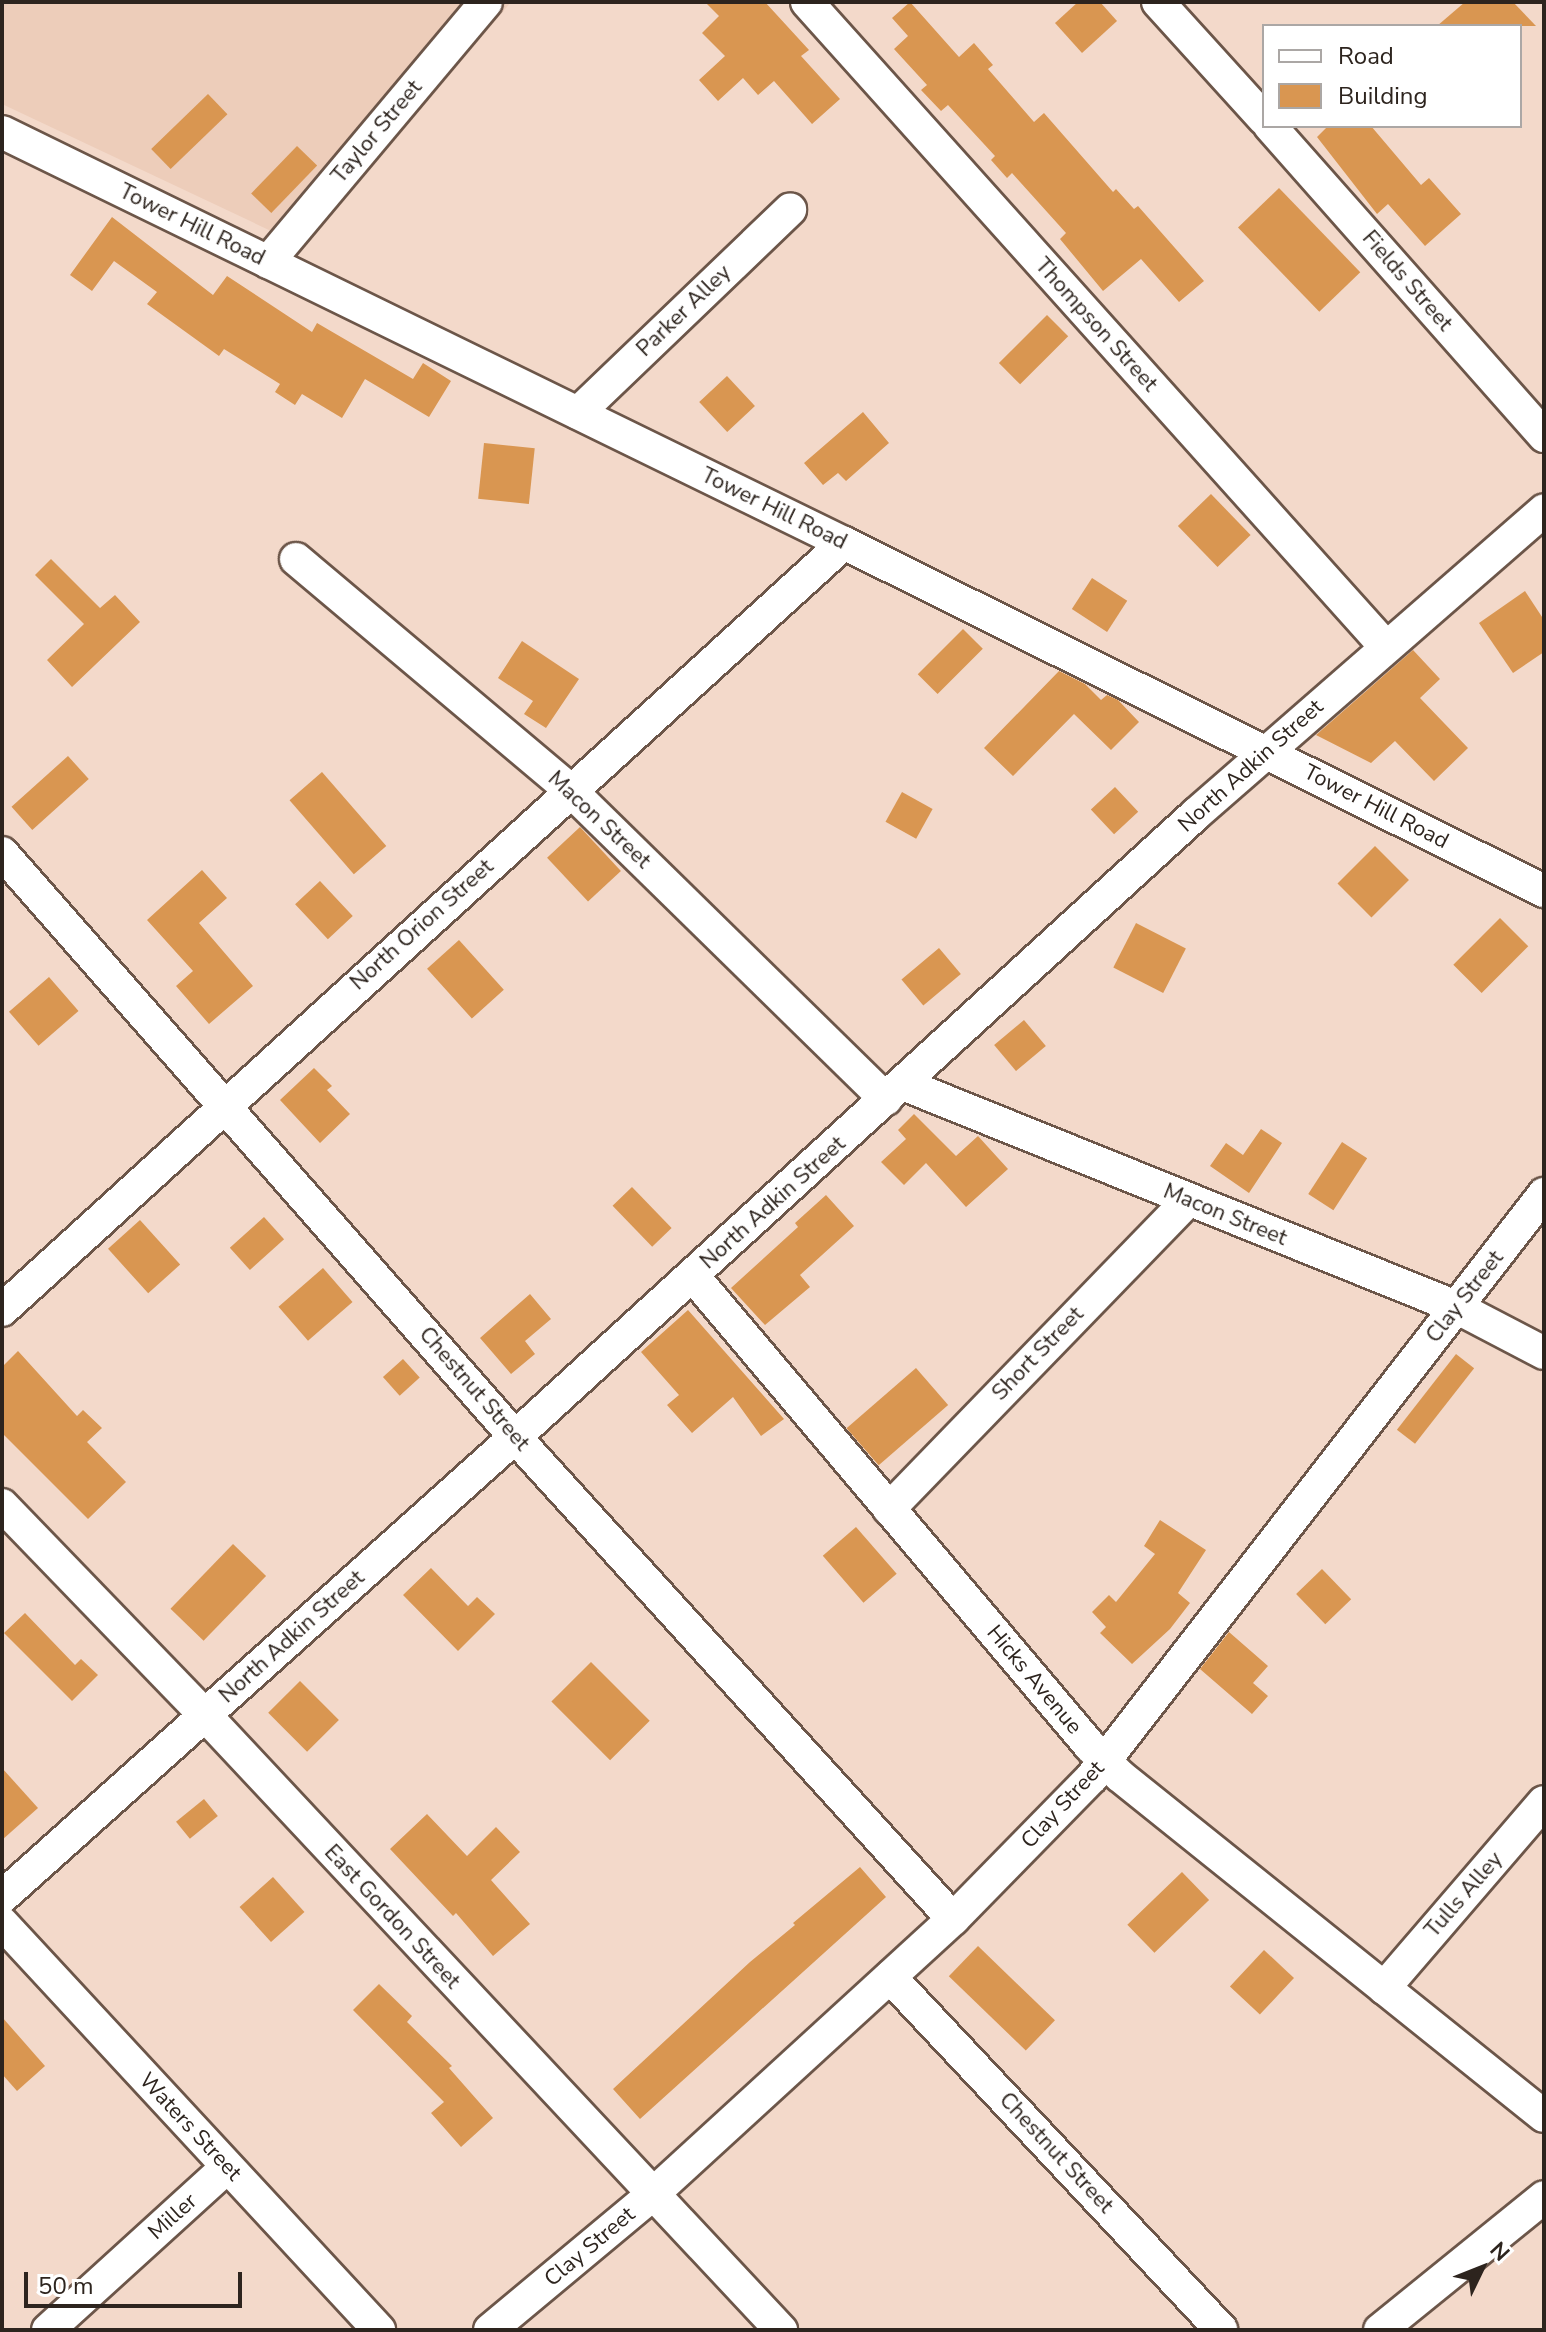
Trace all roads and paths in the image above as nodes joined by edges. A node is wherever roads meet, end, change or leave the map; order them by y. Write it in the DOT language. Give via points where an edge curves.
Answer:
graph roads {
  1 [pos="486,2"];
  2 [pos="807,2"];
  3 [pos="1158,2"];
  4 [pos="1262,117"];
  5 [pos="1272,128"];
  6 [pos="2,132"];
  7 [pos="790,210"];
  8 [pos="268,262"];
  9 [pos="578,413"];
  10 [pos="1544,436"];
  11 [pos="1544,510"];
  12 [pos="844,543"];
  13 [pos="296,559"];
  14 [pos="1386,647"];
  15 [pos="1266,752"];
  16 [pos="570,790"];
  17 [pos="2,853"];
  18 [pos="1544,891"];
  19 [pos="895,1091"];
  20 [pos="225,1103"];
  21 [pos="1544,1194"];
  22 [pos="1188,1200"];
  23 [pos="693,1276"];
  24 [pos="1456,1307"];
  25 [pos="2,1310"];
  26 [pos="1544,1353"];
  27 [pos="515,1437"];
  28 [pos="2,1505"];
  29 [pos="889,1509"];
  30 [pos="205,1715"];
  31 [pos="1105,1761"];
  32 [pos="1544,1802"];
  33 [pos="2,1897"];
  34 [pos="953,1919"];
  35 [pos="2,1923"];
  36 [pos="890,1977"];
  37 [pos="1384,1988"];
  38 [pos="1544,2116"];
  39 [pos="227,2167"];
  40 [pos="653,2194"];
  41 [pos="1544,2197"];
  42 [pos="48,2330"];
  43 [pos="379,2330"];
  44 [pos="490,2330"];
  45 [pos="781,2330"];
  46 [pos="1221,2330"];
  47 [pos="1380,2330"];
  1 -- 8 [label="street, Taylor Street"];
  2 -- 14 [label="street, Thompson Street"];
  3 -- 4 [label="street"];
  5 -- 10 [label="street, Fields Street"];
  6 -- 8 [label="street, Tower Hill Road"];
  7 -- 9 [label="street, Parker Alley"];
  8 -- 9 [label="street, Tower Hill Road"];
  9 -- 12 [label="street, Tower Hill Road"];
  11 -- 14 [label="street, North Adkin Street"];
  12 -- 15 [label="street, Tower Hill Road"];
  12 -- 16 [label="street, North Orion Street"];
  13 -- 16 [label="street, Macon Street"];
  14 -- 15 [label="street, North Adkin Street"];
  15 -- 18 [label="street, Tower Hill Road"];
  15 -- 19 [label="street, North Adkin Street"];
  16 -- 19 [label="street, Macon Street"];
  16 -- 20 [label="street, North Orion Street"];
  17 -- 20 [label="street, Chestnut Street"];
  19 -- 22 [label="street, Macon Street"];
  19 -- 23 [label="street, North Adkin Street"];
  20 -- 25 [label="street, North Orion Street"];
  20 -- 27 [label="street, Chestnut Street"];
  21 -- 24 [label="street, Clay Street"];
  22 -- 24 [label="street, Macon Street"];
  22 -- 29 [label="street, Short Street"];
  23 -- 27 [label="street, North Adkin Street"];
  23 -- 29 [label="street, Hicks Avenue"];
  24 -- 26 [label="street, Macon Street"];
  24 -- 31 [label="street, Clay Street"];
  27 -- 30 [label="street, North Adkin Street"];
  27 -- 34 [label="street, Chestnut Street"];
  28 -- 30 [label="street, East Gordon Street"];
  29 -- 31 [label="street, Hicks Avenue"];
  30 -- 33 [label="street, North Adkin Street"];
  30 -- 40 [label="street, East Gordon Street"];
  31 -- 34 [label="street, Clay Street"];
  31 -- 37 [label="street, Hicks Avenue"];
  32 -- 37 [label="street, Tulls Alley"];
  34 -- 36 [label="street, Clay Street"];
  35 -- 39 [label="street, Waters Street"];
  36 -- 40 [label="street, Clay Street"];
  36 -- 46 [label="street, Chestnut Street"];
  37 -- 38 [label="street, Hicks Avenue"];
  39 -- 42 [label="street, Miller"];
  39 -- 43 [label="street, Waters Street"];
  40 -- 44 [label="street, Clay Street"];
  40 -- 45 [label="street, East Gordon Street"];
  41 -- 47 [label="street"];
}
